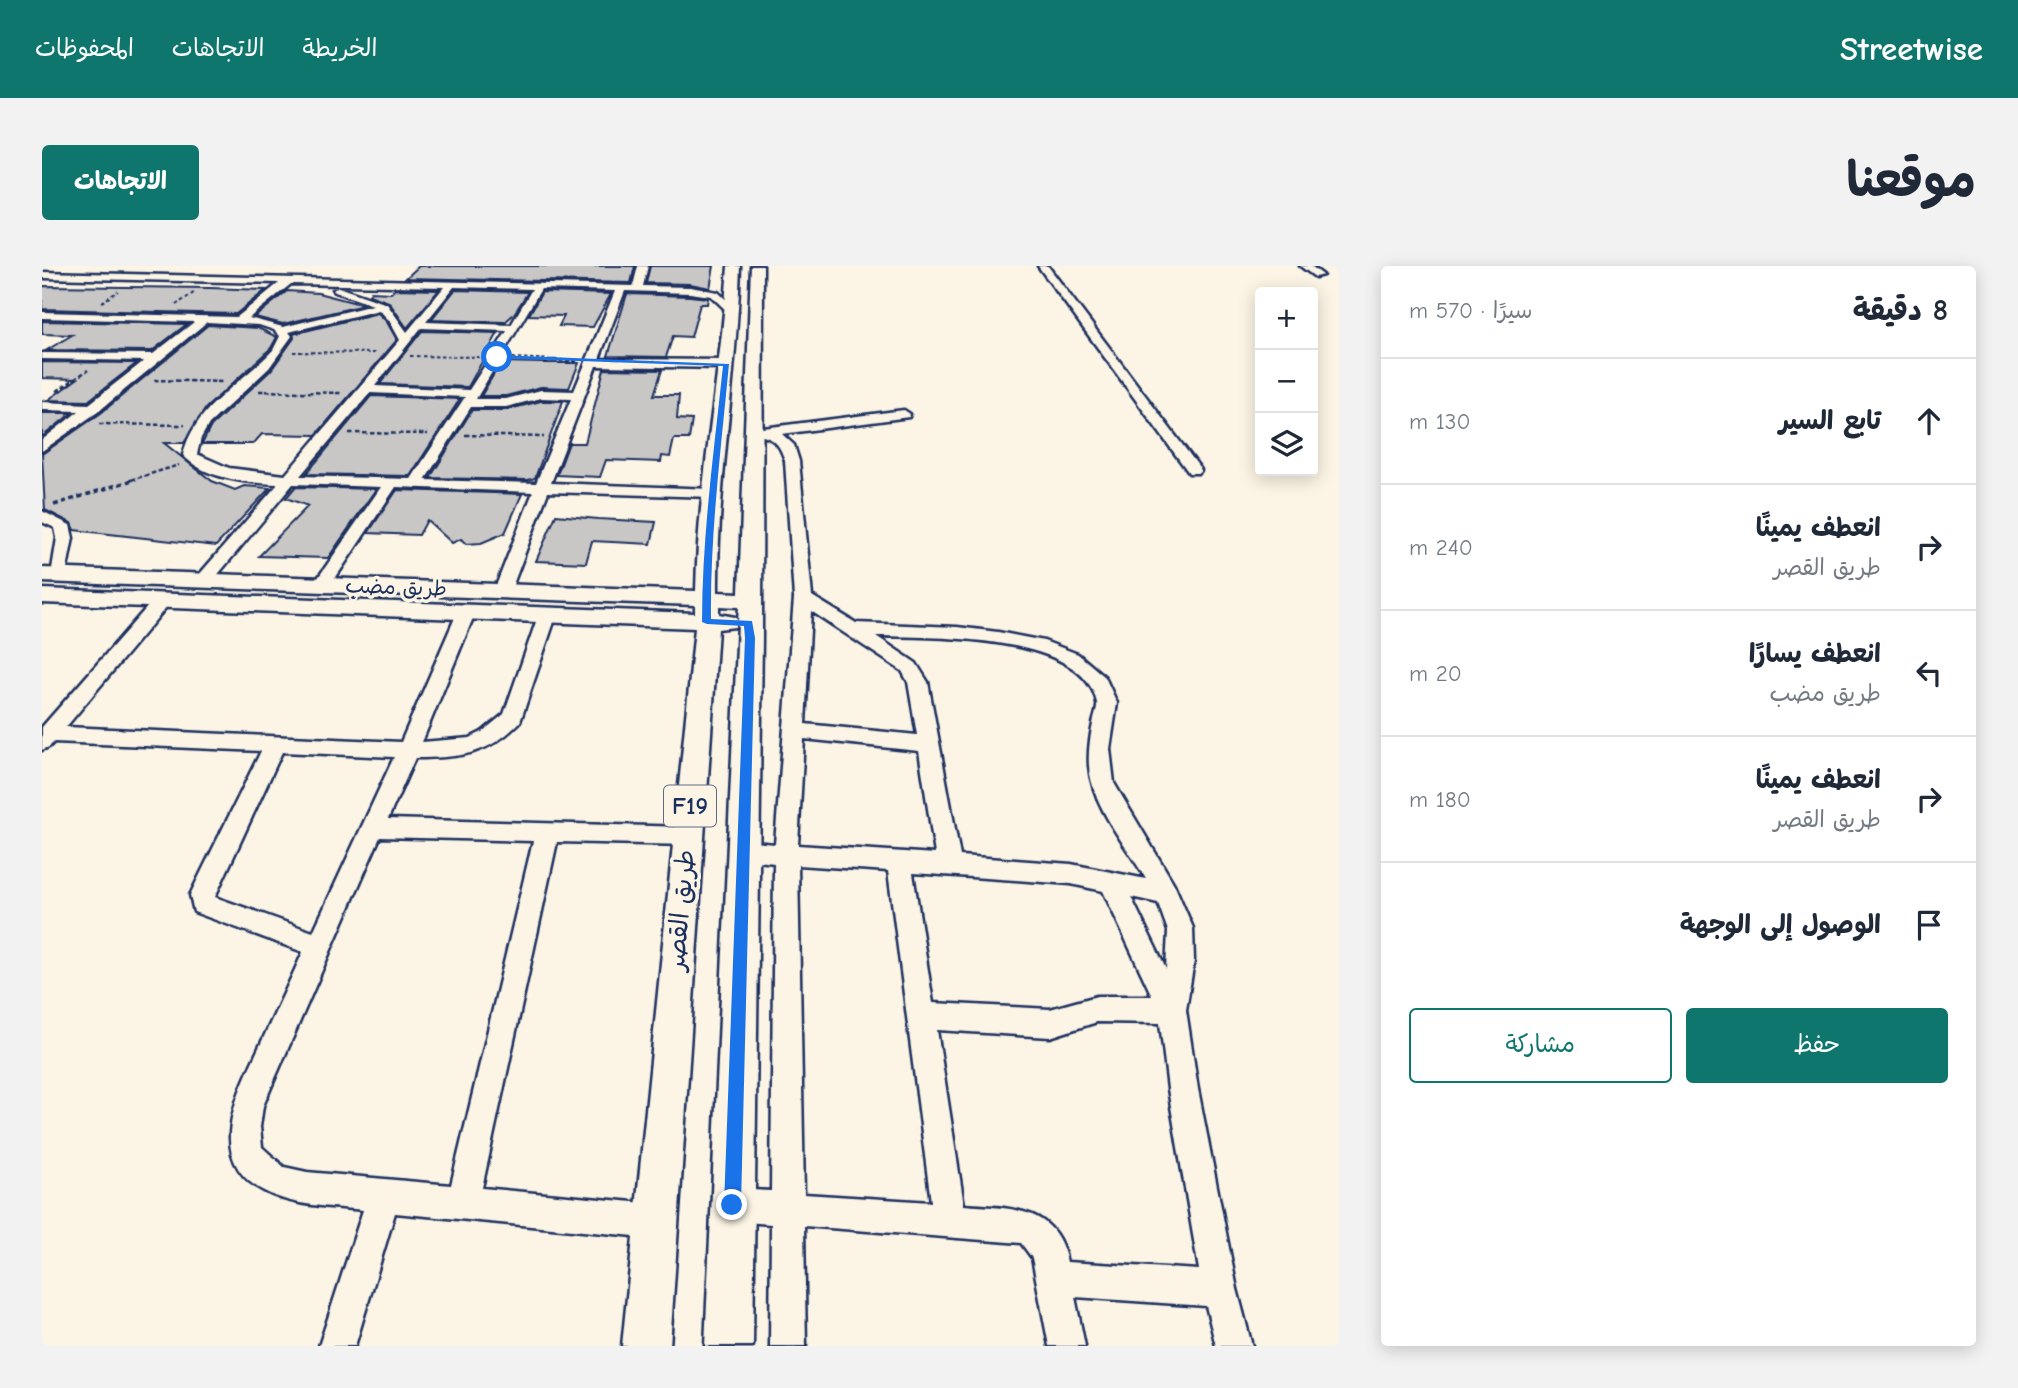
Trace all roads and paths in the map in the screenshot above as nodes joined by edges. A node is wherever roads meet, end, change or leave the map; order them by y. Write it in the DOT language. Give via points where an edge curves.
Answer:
graph roads {
  1 [pos="142,266"];
  2 [pos="643,266"];
  3 [pos="1044,266"];
  4 [pos="1305,266"];
  5 [pos="741,270"];
  6 [pos="42,275"];
  7 [pos="401,275"];
  8 [pos="476,275"];
  9 [pos="1318,275"];
  10 [pos="562,276"];
  11 [pos="123,277"];
  12 [pos="139,278"];
  13 [pos="160,278"];
  14 [pos="267,278"];
  15 [pos="213,279"];
  16 [pos="367,283"];
  17 [pos="393,283"];
  18 [pos="285,284"];
  19 [pos="451,285"];
  20 [pos="469,285"];
  21 [pos="538,287"];
  22 [pos="557,287"];
  23 [pos="621,288"];
  24 [pos="637,289"];
  25 [pos="690,290"];
  26 [pos="383,306"];
  27 [pos="733,311"];
  28 [pos="42,315"];
  29 [pos="79,316"];
  30 [pos="158,318"];
  31 [pos="205,319"];
  32 [pos="240,320"];
  33 [pos="416,325"];
  34 [pos="512,328"];
  35 [pos="283,330"];
  36 [pos="405,339"];
  37 [pos="278,352"];
  38 [pos="394,354"];
  39 [pos="42,356"];
  40 [pos="107,357"];
  41 [pos="497,357"];
  42 [pos="156,358"];
  43 [pos="592,362"];
  44 [pos="726,364"];
  45 [pos="129,379"];
  46 [pos="241,387"];
  47 [pos="365,391"];
  48 [pos="53,394"];
  49 [pos="578,395"];
  50 [pos="468,399"];
  51 [pos="42,406"];
  52 [pos="94,408"];
  53 [pos="904,414"];
  54 [pos="73,424"];
  55 [pos="203,425"];
  56 [pos="327,432"];
  57 [pos="762,432"];
  58 [pos="446,434"];
  59 [pos="563,437"];
  60 [pos="42,447"];
  61 [pos="196,460"];
  62 [pos="1194,470"];
  63 [pos="288,480"];
  64 [pos="393,482"];
  65 [pos="416,482"];
  66 [pos="541,487"];
  67 [pos="712,502"];
  68 [pos="42,509"];
  69 [pos="42,516"];
  70 [pos="50,575"];
  71 [pos="204,580"];
  72 [pos="322,585"];
  73 [pos="503,591"];
  74 [pos="42,596"];
  75 [pos="803,598"];
  76 [pos="162,601"];
  77 [pos="623,607"];
  78 [pos="707,610"];
  79 [pos="749,611"];
  80 [pos="466,612"];
  81 [pos="547,615"];
  82 [pos="853,629"];
  83 [pos="701,692"];
  84 [pos="794,730"];
  85 [pos="44,737"];
  86 [pos="275,744"];
  87 [pos="929,744"];
  88 [pos="408,750"];
  89 [pos="373,828"];
  90 [pos="547,833"];
  91 [pos="688,836"];
  92 [pos="742,851"];
  93 [pos="786,854"];
  94 [pos="899,862"];
  95 [pos="949,866"];
  96 [pos="1111,882"];
  97 [pos="1167,894"];
  98 [pos="319,946"];
  99 [pos="1172,1010"];
  100 [pos="921,1016"];
  101 [pos="384,1196"];
  102 [pos="463,1203"];
  103 [pos="732,1205"];
  104 [pos="786,1209"];
  105 [pos="950,1220"];
  106 [pos="655,1221"];
  107 [pos="1055,1279"];
  108 [pos="1220,1289"];
  109 [pos="337,1346"];
  110 [pos="646,1346"];
  111 [pos="729,1346"];
  112 [pos="788,1346"];
  113 [pos="1068,1346"];
  114 [pos="1234,1346"];
  1 -- 11 [label="street"];
  2 -- 24 [label="street"];
  3 -- 62 [label="street"];
  4 -- 9 [label="street"];
  5 -- 25 [label="street" via="710,288"];
  5 -- 27 [label="main road, طريق القصر / F19"];
  5 -- 57 [label="main road, F19"];
  6 -- 11 [label="street"];
  7 -- 17 [label="street"];
  8 -- 20 [label="street"];
  10 -- 22 [label="street"];
  11 -- 12 [label="street"];
  12 -- 13 [label="street"];
  12 -- 29 [label="path"];
  13 -- 14 [label="street" via="181,272"];
  13 -- 15 [label="street"];
  14 -- 15 [label="street"];
  14 -- 16 [label="street" via="362,278"];
  14 -- 18 [label="street"];
  15 -- 30 [label="path"];
  16 -- 17 [label="street"];
  16 -- 18 [label="street"];
  17 -- 19 [label="street"];
  18 -- 26 [label="street" via="335,290"];
  18 -- 32 [label="street"];
  19 -- 20 [label="street"];
  19 -- 33 [label="street"];
  20 -- 21 [label="street"];
  21 -- 22 [label="street"];
  21 -- 34 [label="street"];
  22 -- 23 [label="street"];
  23 -- 24 [label="street"];
  23 -- 43 [label="street"];
  24 -- 25 [label="street"];
  25 -- 27 [label="street" via="714,294"];
  26 -- 35 [label="street"];
  26 -- 36 [label="street"];
  27 -- 44 [label="main road, طريق القصر / F19"];
  28 -- 29 [label="street"];
  29 -- 30 [label="street"];
  30 -- 31 [label="street"];
  31 -- 32 [label="street"];
  31 -- 42 [label="street"];
  32 -- 35 [label="street"];
  33 -- 34 [label="street"];
  33 -- 36 [label="street"];
  34 -- 41 [label="street"];
  35 -- 37 [label="street" via="286,336"];
  36 -- 38 [label="street"];
  37 -- 38 [label="path"];
  37 -- 46 [label="street"];
  38 -- 41 [label="path"];
  38 -- 47 [label="street"];
  39 -- 40 [label="street"];
  40 -- 42 [label="street"];
  40 -- 48 [label="path"];
  41 -- 43 [label="path"];
  41 -- 50 [label="street"];
  42 -- 45 [label="street"];
  43 -- 44 [label="street"];
  43 -- 49 [label="street"];
  44 -- 67 [label="main road, طريق القصر / F19"];
  45 -- 46 [label="path"];
  45 -- 52 [label="street"];
  46 -- 47 [label="path"];
  46 -- 55 [label="street"];
  47 -- 50 [label="street"];
  47 -- 56 [label="street"];
  49 -- 50 [label="street" via="537,395 506,403"];
  49 -- 59 [label="street"];
  50 -- 58 [label="street"];
  51 -- 52 [label="street"];
  52 -- 54 [label="street"];
  53 -- 57 [label="street"];
  54 -- 55 [label="path"];
  54 -- 60 [label="street"];
  55 -- 61 [label="street" via="190,444 190,455"];
  56 -- 58 [label="path"];
  56 -- 63 [label="street"];
  57 -- 75 [label="street" via="787,446 792,461"];
  57 -- 79 [label="main road, F19"];
  58 -- 59 [label="path"];
  58 -- 65 [label="street"];
  59 -- 66 [label="street"];
  61 -- 63 [label="street" via="231,474"];
  61 -- 68 [label="path"];
  63 -- 64 [label="street"];
  63 -- 71 [label="street"];
  64 -- 65 [label="street"];
  64 -- 72 [label="street"];
  65 -- 66 [label="street"];
  66 -- 67 [label="street"];
  66 -- 73 [label="street"];
  67 -- 77 [label="main road" via="683,579"];
  67 -- 78 [label="main road, طريق القصر / F19"];
  69 -- 70 [label="street" via="62,525 65,538"];
  70 -- 71 [label="main road, طريق مضب"];
  71 -- 72 [label="main road, طريق مضب"];
  72 -- 73 [label="main road, طريق مضب"];
  73 -- 77 [label="main road, طريق مضب"];
  74 -- 76 [label="main road, طريق مضب"];
  75 -- 82 [label="street"];
  75 -- 84 [label="street"];
  76 -- 80 [label="main road, طريق مضب"];
  76 -- 85 [label="street"];
  77 -- 78 [label="main road, طريق مضب"];
  77 -- 81 [label="main road, طريق مضب"];
  77 -- 83 [label="main road" via="680,642"];
  78 -- 79 [label="main road, طريق مضب"];
  78 -- 83 [label="main road, طريق القصر / F19"];
  79 -- 92 [label="main road, F19"];
  80 -- 81 [label="main road, طريق مضب"];
  80 -- 88 [label="street"];
  81 -- 88 [label="street" via="513,717 506,725 464,750"];
  82 -- 87 [label="street" via="909,667 918,682"];
  82 -- 97 [label="street" via="1019,640 1075,659 1097,677 1107,703 1099,767 1105,790"];
  83 -- 91 [label="main road, طريق القصر / F19"];
  84 -- 87 [label="street"];
  84 -- 93 [label="street"];
  85 -- 86 [label="street"];
  86 -- 88 [label="street"];
  86 -- 98 [label="street" via="202,895 202,904"];
  87 -- 95 [label="street"];
  88 -- 89 [label="street"];
  89 -- 90 [label="street"];
  89 -- 98 [label="street"];
  90 -- 91 [label="street"];
  90 -- 102 [label="street"];
  91 -- 106 [label="main road, طريق القصر / F19"];
  92 -- 93 [label="street"];
  92 -- 103 [label="main road, F19"];
  93 -- 94 [label="street"];
  93 -- 104 [label="street"];
  94 -- 95 [label="street"];
  94 -- 100 [label="street"];
  95 -- 96 [label="street" via="1071,874"];
  96 -- 97 [label="street"];
  96 -- 99 [label="street"];
  97 -- 99 [label="street" via="1181,930"];
  98 -- 101 [label="street" via="248,1105 242,1131 251,1159 273,1179 307,1188"];
  99 -- 100 [label="street" via="1097,1009 1050,1023"];
  99 -- 108 [label="street"];
  100 -- 105 [label="street"];
  101 -- 102 [label="street"];
  101 -- 109 [label="street"];
  102 -- 106 [label="street"];
  103 -- 104 [label="street"];
  103 -- 111 [label="main road, F19"];
  104 -- 105 [label="street"];
  104 -- 112 [label="street"];
  105 -- 107 [label="street" via="1032,1231 1048,1251"];
  106 -- 110 [label="main road, طريق القصر / F19"];
  107 -- 108 [label="street"];
  107 -- 113 [label="street"];
  108 -- 114 [label="street"];
}
